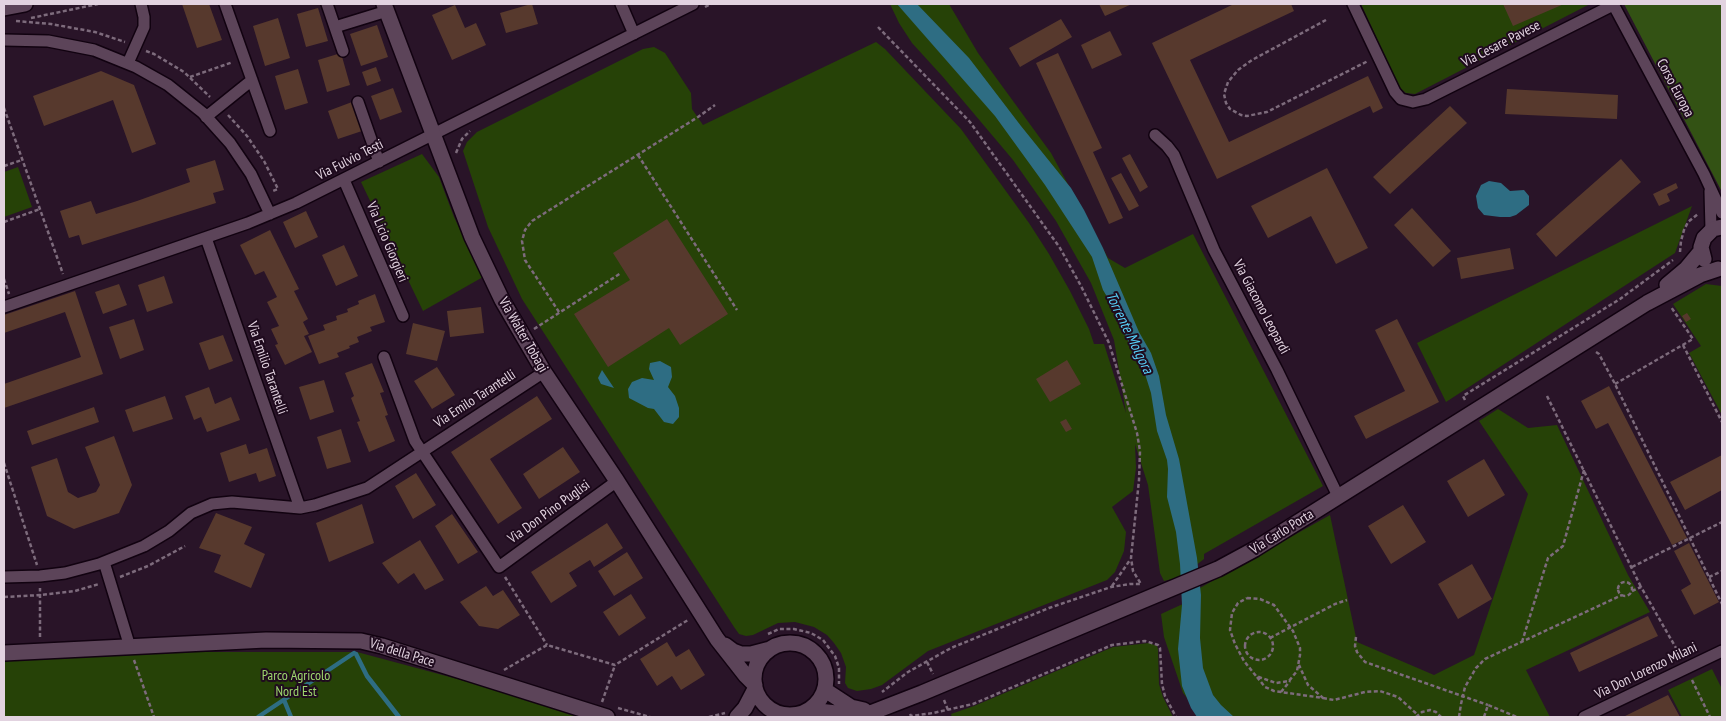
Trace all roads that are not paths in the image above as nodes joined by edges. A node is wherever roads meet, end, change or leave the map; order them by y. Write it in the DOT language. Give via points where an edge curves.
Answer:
graph roads {
  1 [pos="25,4"];
  2 [pos="141,4"];
  3 [pos="225,4"];
  4 [pos="327,4"];
  5 [pos="621,4"];
  6 [pos="1353,4"];
  7 [pos="1613,4"];
  8 [pos="698,6"];
  9 [pos="385,7"];
  10 [pos="7,14"];
  11 [pos="335,27"];
  12 [pos="634,34"];
  13 [pos="4,40"];
  14 [pos="343,51"];
  15 [pos="128,63"];
  16 [pos="252,80"];
  17 [pos="358,102"];
  18 [pos="206,117"];
  19 [pos="270,131"];
  20 [pos="434,134"];
  21 [pos="1155,135"];
  22 [pos="379,162"];
  23 [pos="344,180"];
  24 [pos="1709,187"];
  25 [pos="1722,213"];
  26 [pos="270,214"];
  27 [pos="1716,228"];
  28 [pos="206,238"];
  29 [pos="1701,251"];
  30 [pos="1720,269"];
  31 [pos="1647,303"];
  32 [pos="4,307"];
  33 [pos="403,316"];
  34 [pos="384,357"];
  35 [pos="544,372"];
  36 [pos="422,452"];
  37 [pos="617,481"];
  38 [pos="1338,496"];
  39 [pos="300,508"];
  40 [pos="104,562"];
  41 [pos="4,577"];
  42 [pos="717,638"];
  43 [pos="768,642"];
  44 [pos="130,648"];
  45 [pos="1722,651"];
  46 [pos="4,653"];
  47 [pos="755,687"];
  48 [pos="825,690"];
  49 [pos="888,707"];
  50 [pos="810,710"];
  51 [pos="734,714"];
  52 [pos="771,715"];
  53 [pos="831,715"];
  54 [pos="607,717"];
  55 [pos="1584,717"];
  1 -- 10 [label="street"];
  2 -- 15 [label="street" via="144,27"];
  3 -- 16 [label="street"];
  4 -- 11 [label="street"];
  5 -- 12 [label="street"];
  6 -- 7 [label="street, Via Cesare Pavese" via="1393,87 1402,99 1412,102 1426,99"];
  7 -- 24 [label="street, Corso Europa"];
  8 -- 12 [label="street, Via Fulvio Testi"];
  9 -- 11 [label="street"];
  9 -- 20 [label="street, Via Walter Tobagi"];
  11 -- 14 [label="street"];
  12 -- 20 [label="street, Via Fulvio Testi"];
  13 -- 15 [label="street" via="66,44"];
  15 -- 18 [label="street" via="168,85"];
  16 -- 18 [label="street"];
  16 -- 19 [label="street"];
  17 -- 22 [label="street"];
  18 -- 26 [label="street" via="246,166"];
  20 -- 22 [label="street, Via Fulvio Testi"];
  20 -- 35 [label="street, Via Walter Tobagi" via="488,272 529,332"];
  21 -- 38 [label="street, Via Giacomo Leopardi" via="1174,155 1214,250"];
  22 -- 23 [label="street, Via Fulvio Testi"];
  23 -- 26 [label="street, Via Fulvio Testi"];
  23 -- 33 [label="street, Via Licio Giorgieri"];
  24 -- 25 [label="street, Corso Europa"];
  24 -- 27 [label="street, Corso Europa"];
  26 -- 28 [label="street, Via Fulvio Testi"];
  27 -- 29 [label="street, Via Carlo Porta" via="1703,239"];
  28 -- 32 [label="street, Via Fulvio Testi"];
  28 -- 39 [label="street, Via Emilio Tarantelli"];
  29 -- 30 [label="street" via="1707,262"];
  29 -- 31 [label="street, Via Carlo Porta" via="1686,270"];
  30 -- 31 [label="street, Via Carlo Porta" via="1700,275"];
  31 -- 38 [label="street, Via Carlo Porta"];
  34 -- 36 [label="street" via="410,432"];
  35 -- 36 [label="street, Via Emilo Tarantelli"];
  35 -- 37 [label="street, Via Walter Tobagi"];
  36 -- 37 [label="street, Via Don Pino Puglisi" via="499,567"];
  36 -- 39 [label="street, Via Emilo Tarantelli" via="367,488"];
  37 -- 42 [label="street, Via Walter Tobagi"];
  38 -- 49 [label="street, Via Carlo Porta" via="1218,569"];
  39 -- 40 [label="street, Via Emilo Tarantelli" via="227,502 212,504 191,513 144,546"];
  40 -- 41 [label="street, Via Emilo Tarantelli" via="80,570"];
  40 -- 44 [label="street"];
  42 -- 43 [label="street, Via Walter Tobagi" via="738,653 751,654"];
  42 -- 47 [label="street, Via Walter Tobagi"];
  43 -- 47 [label="street" via="757,666"];
  43 -- 48 [label="street" via="791,643 811,650 825,668"];
  44 -- 46 [label="street, Via della Pace"];
  44 -- 54 [label="street, Via della Pace" via="266,640 361,641"];
  45 -- 55 [label="street, Via Don Lorenzo Milani"];
  47 -- 51 [label="street" via="744,710"];
  47 -- 52 [label="street"];
  48 -- 49 [label="street, Via Carlo Porta" via="857,709"];
  48 -- 50 [label="street"];
  49 -- 53 [label="street, Via Carlo Porta" via="861,715"];
  50 -- 52 [label="street" via="796,715"];
  50 -- 53 [label="street, Via Carlo Porta"];
}
